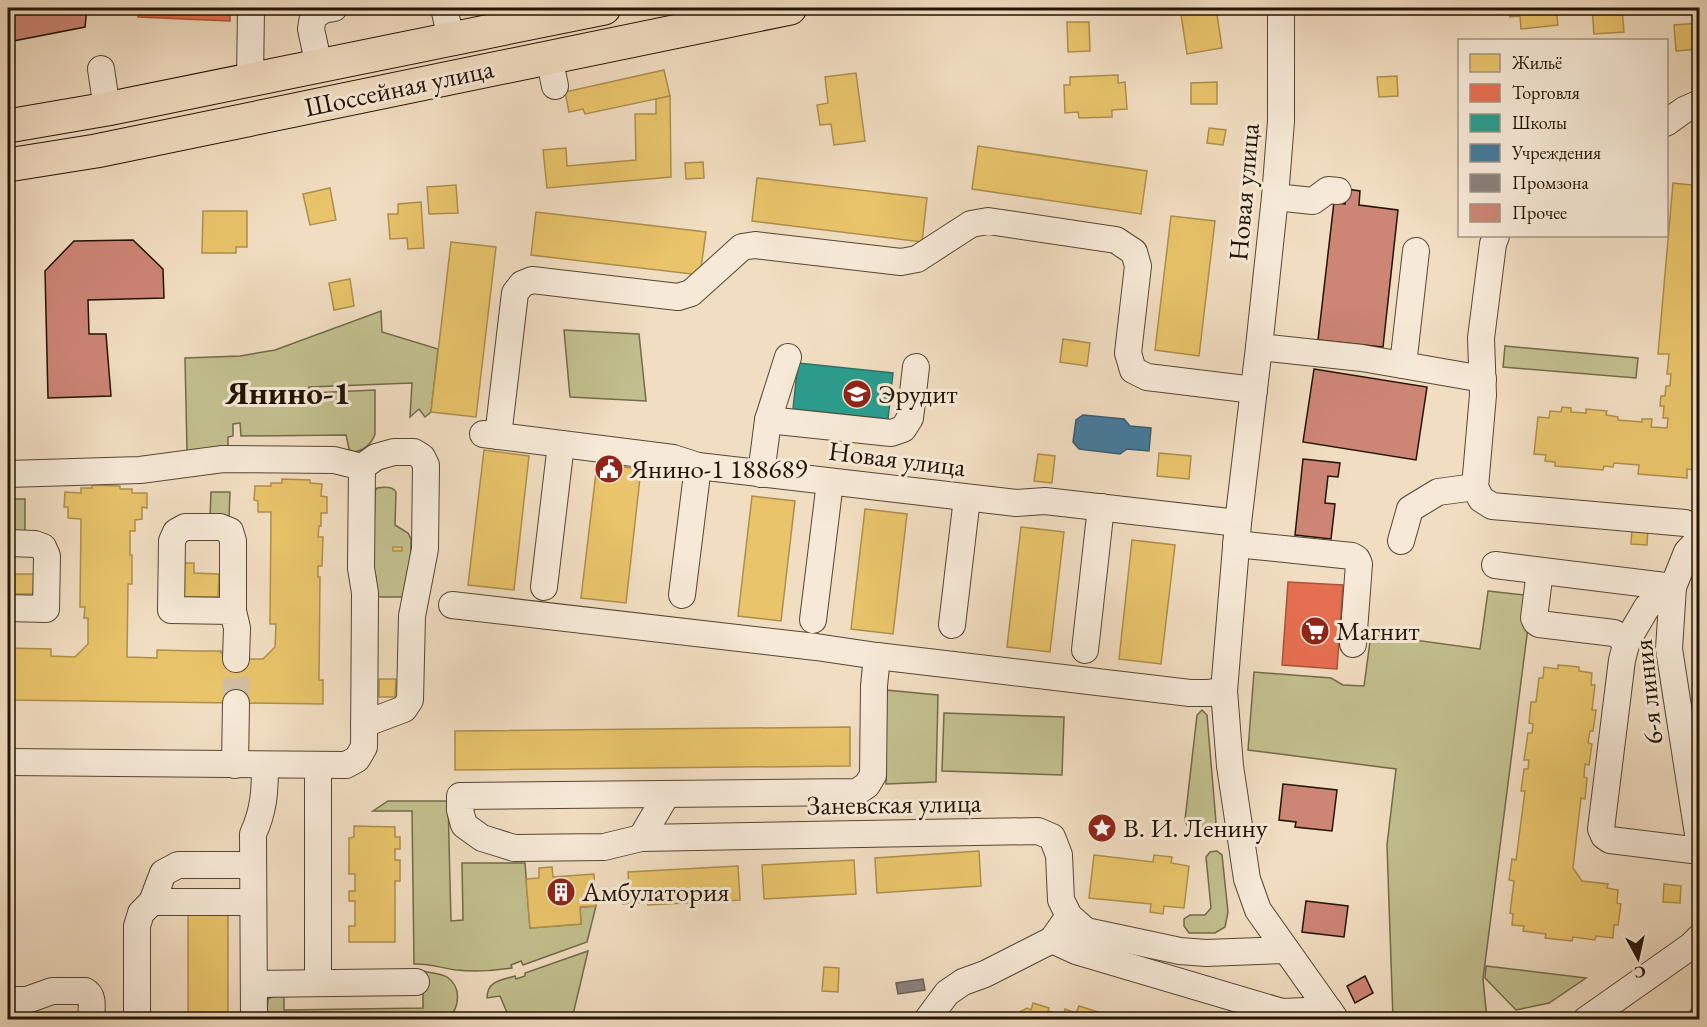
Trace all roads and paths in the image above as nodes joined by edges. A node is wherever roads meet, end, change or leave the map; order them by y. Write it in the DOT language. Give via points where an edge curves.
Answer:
graph roads {
  1 [pos="251,8"];
  2 [pos="334,8"];
  3 [pos="444,8"];
  4 [pos="790,8"];
  5 [pos="1281,8"];
  6 [pos="590,9"];
  7 [pos="451,39"];
  8 [pos="319,66"];
  9 [pos="101,69"];
  10 [pos="249,80"];
  11 [pos="1700,103"];
  12 [pos="107,110"];
  13 [pos="1668,122"];
  14 [pos="8,126"];
  15 [pos="8,165"];
  16 [pos="1338,191"];
  17 [pos="1275,196"];
  18 [pos="1496,237"];
  19 [pos="1416,251"];
  20 [pos="1259,347"];
  21 [pos="788,357"];
  22 [pos="1403,365"];
  23 [pos="916,367"];
  24 [pos="1483,380"];
  25 [pos="1254,390"];
  26 [pos="768,420"];
  27 [pos="561,444"];
  28 [pos="698,466"];
  29 [pos="362,467"];
  30 [pos="8,474"];
  31 [pos="761,474"];
  32 [pos="830,482"];
  33 [pos="1475,487"];
  34 [pos="967,498"];
  35 [pos="1101,507"];
  36 [pos="1692,530"];
  37 [pos="1237,533"];
  38 [pos="1401,541"];
  39 [pos="8,543"];
  40 [pos="1495,565"];
  41 [pos="1540,571"];
  42 [pos="544,587"];
  43 [pos="1673,587"];
  44 [pos="682,595"];
  45 [pos="452,605"];
  46 [pos="8,608"];
  47 [pos="232,611"];
  48 [pos="813,620"];
  49 [pos="952,625"];
  50 [pos="1627,641"];
  51 [pos="1353,644"];
  52 [pos="1085,650"];
  53 [pos="877,656"];
  54 [pos="237,658"];
  55 [pos="1224,691"];
  56 [pos="236,703"];
  57 [pos="364,724"];
  58 [pos="8,762"];
  59 [pos="235,765"];
  60 [pos="266,765"];
  61 [pos="318,765"];
  62 [pos="667,794"];
  63 [pos="641,838"];
  64 [pos="1700,849"];
  65 [pos="253,865"];
  66 [pos="152,902"];
  67 [pos="253,902"];
  68 [pos="1069,916"];
  69 [pos="1700,937"];
  70 [pos="1052,940"];
  71 [pos="1286,950"];
  72 [pos="416,982"];
  73 [pos="318,983"];
  74 [pos="254,984"];
  75 [pos="8,1000"];
  76 [pos="1332,1015"];
  77 [pos="91,1020"];
  78 [pos="137,1020"];
  79 [pos="254,1020"];
  80 [pos="927,1020"];
  81 [pos="1586,1020"];
  1 -- 10 [label="street"];
  2 -- 8 [label="street" via="313,17 311,29"];
  3 -- 7 [label="street"];
  4 -- 15 [label="main road, Шоссейная улица" via="552,72"];
  5 -- 17 [label="street, Новая улица" via="1281,122"];
  6 -- 7 [label="main road, Шоссейная улица"];
  7 -- 8 [label="main road, Шоссейная улица"];
  8 -- 10 [label="main road, Шоссейная улица"];
  9 -- 12 [label="street"];
  10 -- 12 [label="main road, Шоссейная улица"];
  11 -- 13 [label="street"];
  12 -- 14 [label="main road, Шоссейная улица"];
  16 -- 17 [label="street" via="1328,190 1313,201"];
  17 -- 20 [label="street, Новая улица"];
  18 -- 24 [label="street" via="1481,339"];
  19 -- 22 [label="street"];
  20 -- 22 [label="street"];
  20 -- 25 [label="street, Новая улица"];
  21 -- 26 [label="street"];
  22 -- 24 [label="street"];
  23 -- 26 [label="street" via="910,418 903,429 891,434"];
  24 -- 33 [label="street"];
  25 -- 27 [label="street, Новая улица" via="1147,377 1133,370 1128,353 1138,266 1134,252 1116,240 988,221 971,224 917,259 901,262 754,245 742,247 691,293 678,297 532,280 522,284 515,293 489,435"];
  25 -- 37 [label="street, Новая улица"];
  26 -- 31 [label="street"];
  27 -- 28 [label="street, Новая улица" via="673,458"];
  27 -- 42 [label="street"];
  28 -- 31 [label="street, Новая улица"];
  28 -- 44 [label="street"];
  29 -- 30 [label="street" via="334,460 223,459 140,470"];
  29 -- 57 [label="street"];
  29 -- 57 [label="street" via="376,457 394,452 414,452 426,465 425,549 412,616 410,700 404,709"];
  31 -- 32 [label="street, Новая улица"];
  32 -- 34 [label="street, Новая улица"];
  32 -- 48 [label="street"];
  33 -- 36 [label="street" via="1480,499 1492,506"];
  33 -- 38 [label="street" via="1438,492 1410,509"];
  34 -- 35 [label="street, Новая улица"];
  34 -- 49 [label="street"];
  35 -- 37 [label="street, Новая улица"];
  35 -- 52 [label="street"];
  36 -- 43 [label="street, 6-я линия"];
  37 -- 51 [label="street" via="1357,559"];
  37 -- 55 [label="street, Новая улица"];
  39 -- 46 [label="street" via="35,544 43,547 47,556 46,609"];
  40 -- 41 [label="street"];
  41 -- 43 [label="street"];
  41 -- 50 [label="street" via="1536,622 1614,633"];
  43 -- 50 [label="street" via="1647,607"];
  43 -- 64 [label="street, 6-я линия" via="1669,649"];
  45 -- 53 [label="street"];
  47 -- 54 [label="street" via="237,628"];
  50 -- 64 [label="street" via="1601,829 1610,840"];
  53 -- 55 [label="street" via="1190,693"];
  53 -- 62 [label="street" via="873,775 857,792"];
  55 -- 71 [label="street, Новая улица" via="1230,766 1247,879 1258,910"];
  56 -- 59 [label="street"];
  57 -- 61 [label="street" via="364,747 357,759 346,765"];
  58 -- 59 [label="street"];
  59 -- 60 [label="street"];
  60 -- 61 [label="street"];
  60 -- 65 [label="street" via="261,817 253,834"];
  61 -- 73 [label="street"];
  62 -- 63 [label="street"];
  62 -- 63 [label="street, Заневская улица" via="460,796 464,825 482,838 514,848 604,846"];
  63 -- 68 [label="street, Заневская улица" via="1038,831 1052,837 1059,855 1061,900"];
  65 -- 66 [label="street" via="178,865 163,873"];
  65 -- 67 [label="street"];
  66 -- 67 [label="street"];
  66 -- 78 [label="street" via="141,913 137,926"];
  67 -- 74 [label="street"];
  68 -- 70 [label="street"];
  68 -- 71 [label="street" via="1086,931 1180,951"];
  69 -- 81 [label="street"];
  70 -- 76 [label="street" via="1076,951 1282,1012"];
  70 -- 80 [label="street" via="963,982 947,993"];
  71 -- 76 [label="street, Новая улица"];
  72 -- 73 [label="street"];
  73 -- 74 [label="street"];
  74 -- 79 [label="street"];
  75 -- 77 [label="street" via="27,1000 52,991 84,991 91,998"];
}
